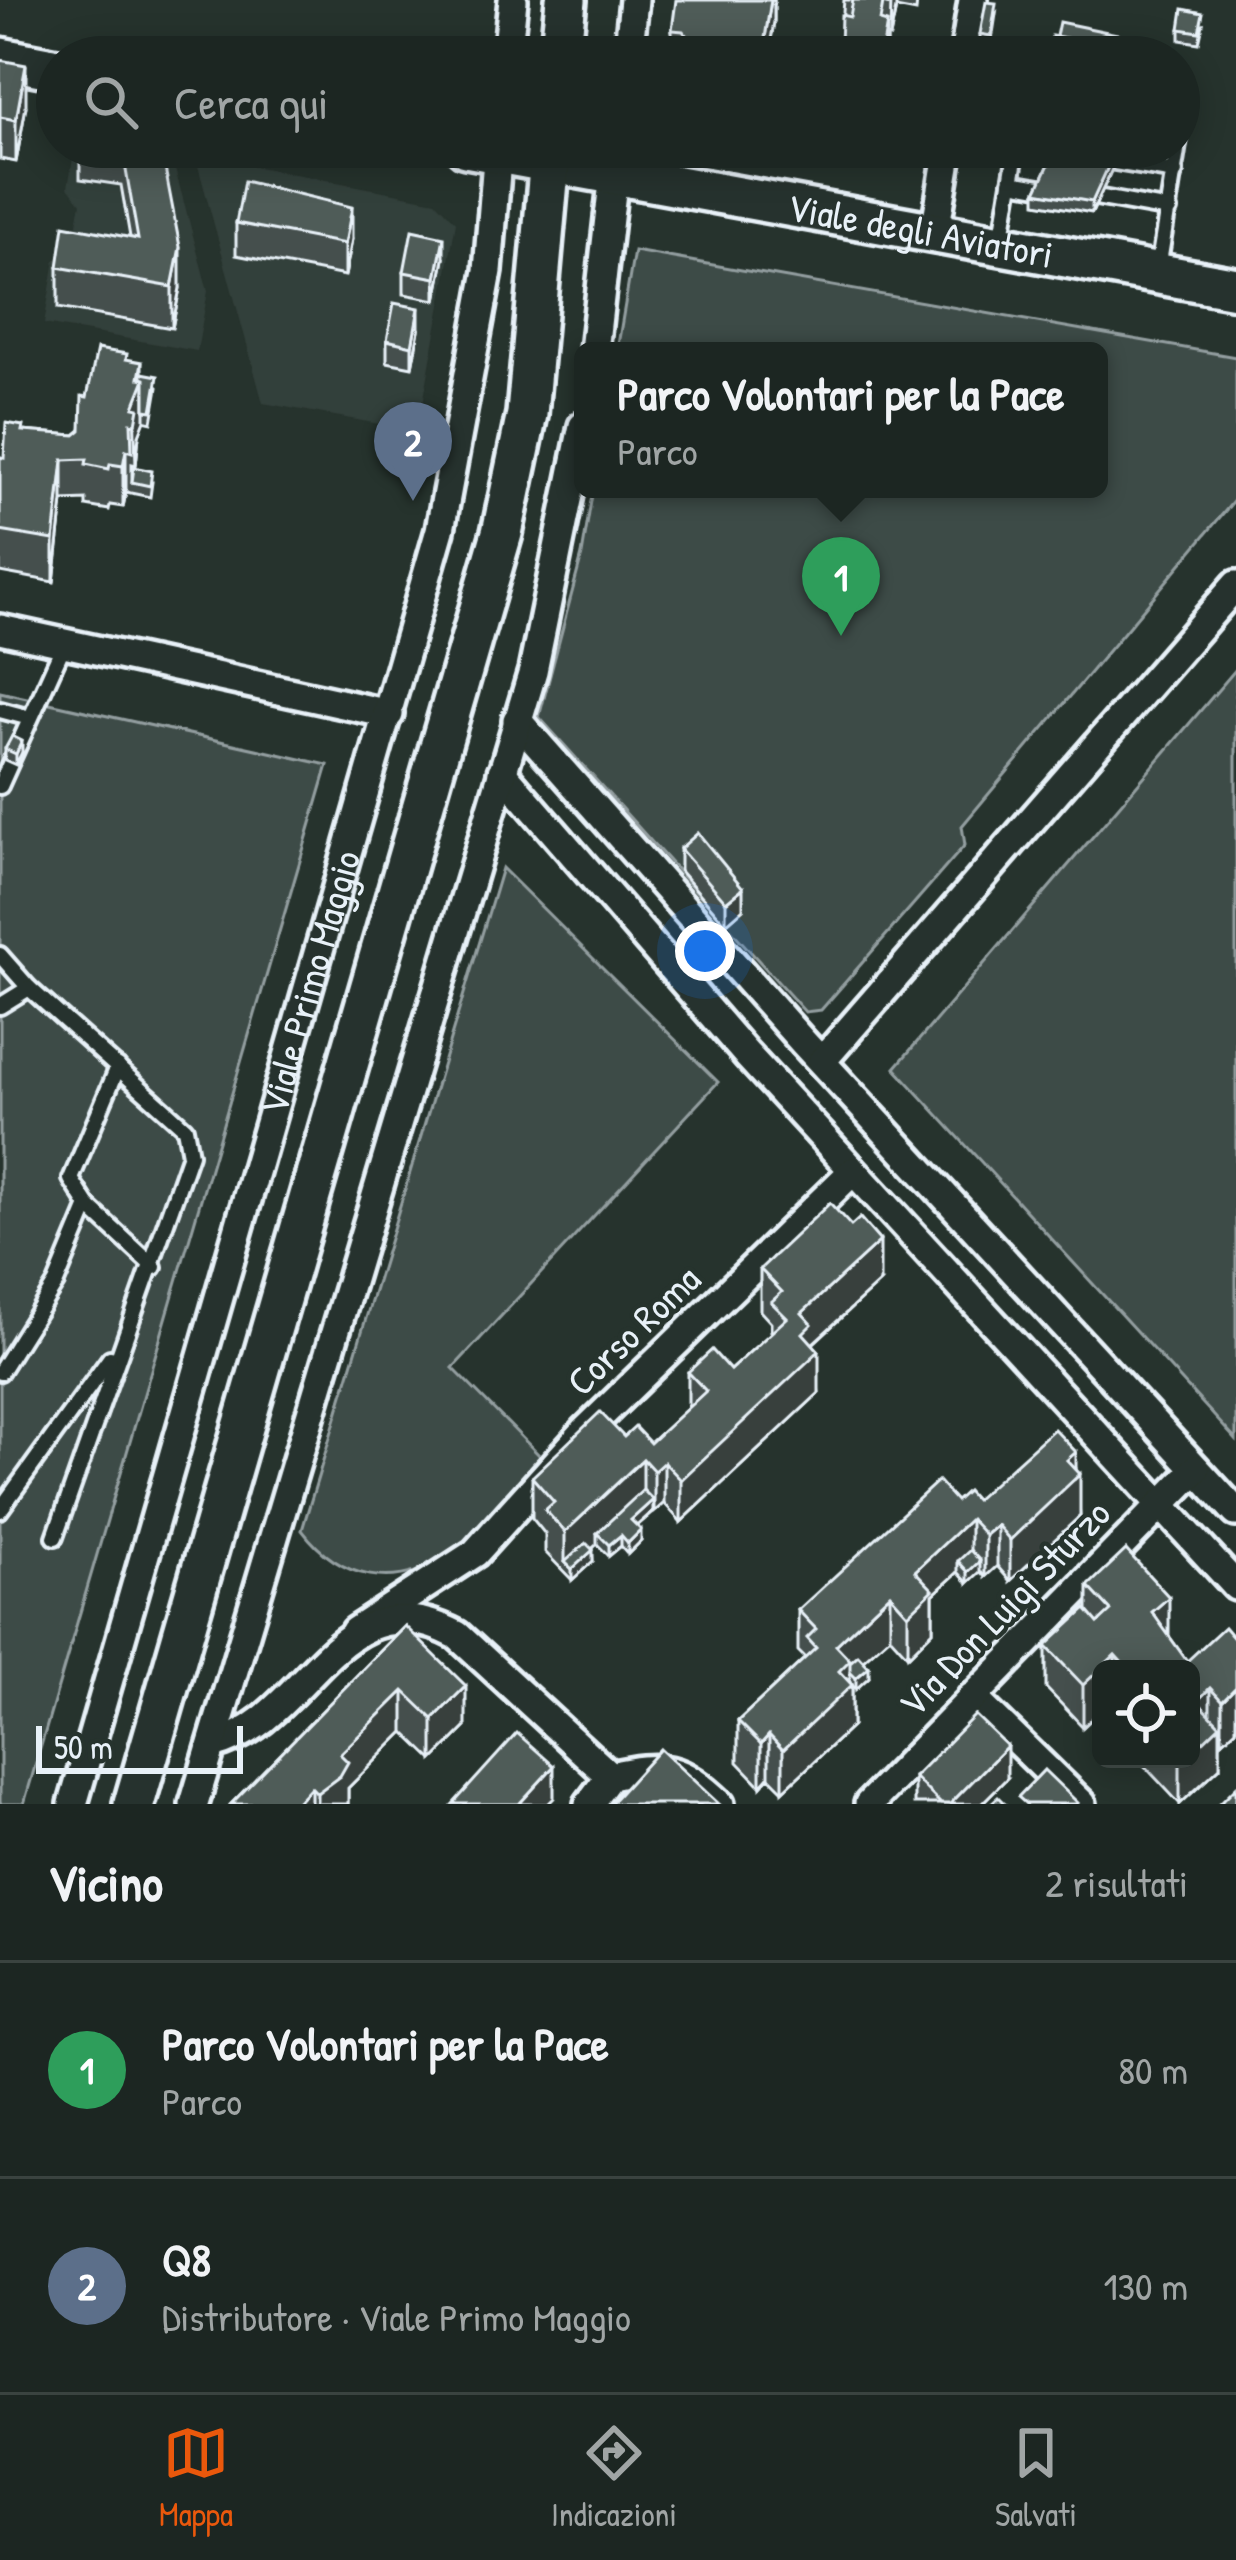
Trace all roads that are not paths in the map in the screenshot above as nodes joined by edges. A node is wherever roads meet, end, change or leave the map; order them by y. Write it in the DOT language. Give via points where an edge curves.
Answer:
graph roads {
  1 [pos="513,0"];
  2 [pos="566,0"];
  3 [pos="634,0"];
  4 [pos="973,0"];
  5 [pos="509,36"];
  6 [pos="562,36"];
  7 [pos="630,36"];
  8 [pos="967,36"];
  9 [pos="0,58"];
  10 [pos="36,65"];
  11 [pos="486,168"];
  12 [pos="549,168"];
  13 [pos="615,168"];
  14 [pos="651,168"];
  15 [pos="946,168"];
  16 [pos="1015,168"];
  17 [pos="1150,168"];
  18 [pos="1175,168"];
  19 [pos="1175,172"];
  20 [pos="1011,182"];
  21 [pos="1168,210"];
  22 [pos="935,232"];
  23 [pos="1000,244"];
  24 [pos="1158,274"];
  25 [pos="1236,288"];
  26 [pos="595,342"];
  27 [pos="574,476"];
  28 [pos="1236,585"];
  29 [pos="0,629"];
  30 [pos="65,643"];
  31 [pos="0,710"];
  32 [pos="389,714"];
  33 [pos="30,718"];
  34 [pos="517,720"];
  35 [pos="502,772"];
  36 [pos="0,786"];
  37 [pos="0,955"];
  38 [pos="29,988"];
  39 [pos="0,1006"];
  40 [pos="812,1052"];
  41 [pos="118,1066"];
  42 [pos="768,1078"];
  43 [pos="844,1087"];
  44 [pos="810,1124"];
  45 [pos="853,1172"];
  46 [pos="88,1206"];
  47 [pos="154,1267"];
  48 [pos="123,1339"];
  49 [pos="0,1372"];
  50 [pos="1196,1469"];
  51 [pos="1157,1506"];
  52 [pos="0,1510"];
  53 [pos="1236,1512"];
  54 [pos="55,1537"];
  55 [pos="1236,1586"];
  56 [pos="355,1631"];
  57 [pos="972,1696"];
  58 [pos="212,1745"];
  59 [pos="610,1776"];
  60 [pos="877,1801"];
  61 [pos="73,1804"];
  62 [pos="134,1804"];
  63 [pos="194,1804"];
  64 [pos="589,1804"];
  65 [pos="720,1804"];
  66 [pos="1082,1804"];
  1 -- 5 [label="street"];
  2 -- 6 [label="street"];
  3 -- 7 [label="street"];
  4 -- 8 [label="street"];
  9 -- 10 [label="street"];
  11 -- 32 [label="street, Viale Primo Maggio" via="471,377 440,530"];
  12 -- 62 [label="street, Viale Primo Maggio" via="527,414 502,533"];
  13 -- 26 [label="street"];
  14 -- 22 [label="street, Viale degli Aviatori"];
  15 -- 22 [label="street"];
  16 -- 20 [label="lane"];
  17 -- 19 [label="lane"];
  18 -- 19 [label="lane"];
  19 -- 21 [label="lane"];
  20 -- 21 [label="lane"];
  20 -- 23 [label="lane"];
  21 -- 24 [label="lane"];
  22 -- 23 [label="street, Viale degli Aviatori"];
  23 -- 24 [label="street, Viale degli Aviatori"];
  24 -- 25 [label="street, Viale degli Aviatori"];
  27 -- 34 [label="street"];
  28 -- 40 [label="street"];
  29 -- 30 [label="street"];
  30 -- 32 [label="street"];
  30 -- 33 [label="lane"];
  31 -- 33 [label="lane"];
  32 -- 61 [label="street, Viale Primo Maggio"];
  33 -- 36 [label="lane"];
  34 -- 35 [label="street"];
  34 -- 40 [label="street"];
  35 -- 42 [label="street"];
  35 -- 58 [label="street"];
  37 -- 38 [label="lane"];
  38 -- 39 [label="lane"];
  38 -- 41 [label="lane"];
  40 -- 42 [label="street"];
  40 -- 43 [label="street"];
  41 -- 46 [label="lane" via="71,1179"];
  41 -- 47 [label="lane" via="185,1128 190,1154"];
  42 -- 44 [label="street"];
  43 -- 44 [label="street"];
  43 -- 50 [label="street"];
  44 -- 45 [label="street"];
  45 -- 51 [label="street"];
  45 -- 56 [label="street, Corso Roma" via="585,1431 475,1553"];
  46 -- 47 [label="lane"];
  46 -- 49 [label="lane" via="56,1282"];
  47 -- 48 [label="lane"];
  48 -- 52 [label="lane"];
  48 -- 54 [label="lane"];
  50 -- 51 [label="street, Via Don Luigi Sturzo"];
  50 -- 53 [label="street"];
  51 -- 55 [label="street"];
  51 -- 57 [label="street, Via Don Luigi Sturzo"];
  56 -- 58 [label="street, Corso Roma" via="258,1724"];
  56 -- 59 [label="street" via="393,1618 427,1619 457,1636"];
  57 -- 60 [label="street, Via Don Luigi Sturzo"];
  57 -- 66 [label="street"];
  58 -- 63 [label="street"];
  59 -- 64 [label="street"];
  59 -- 65 [label="street" via="685,1772"];
}
